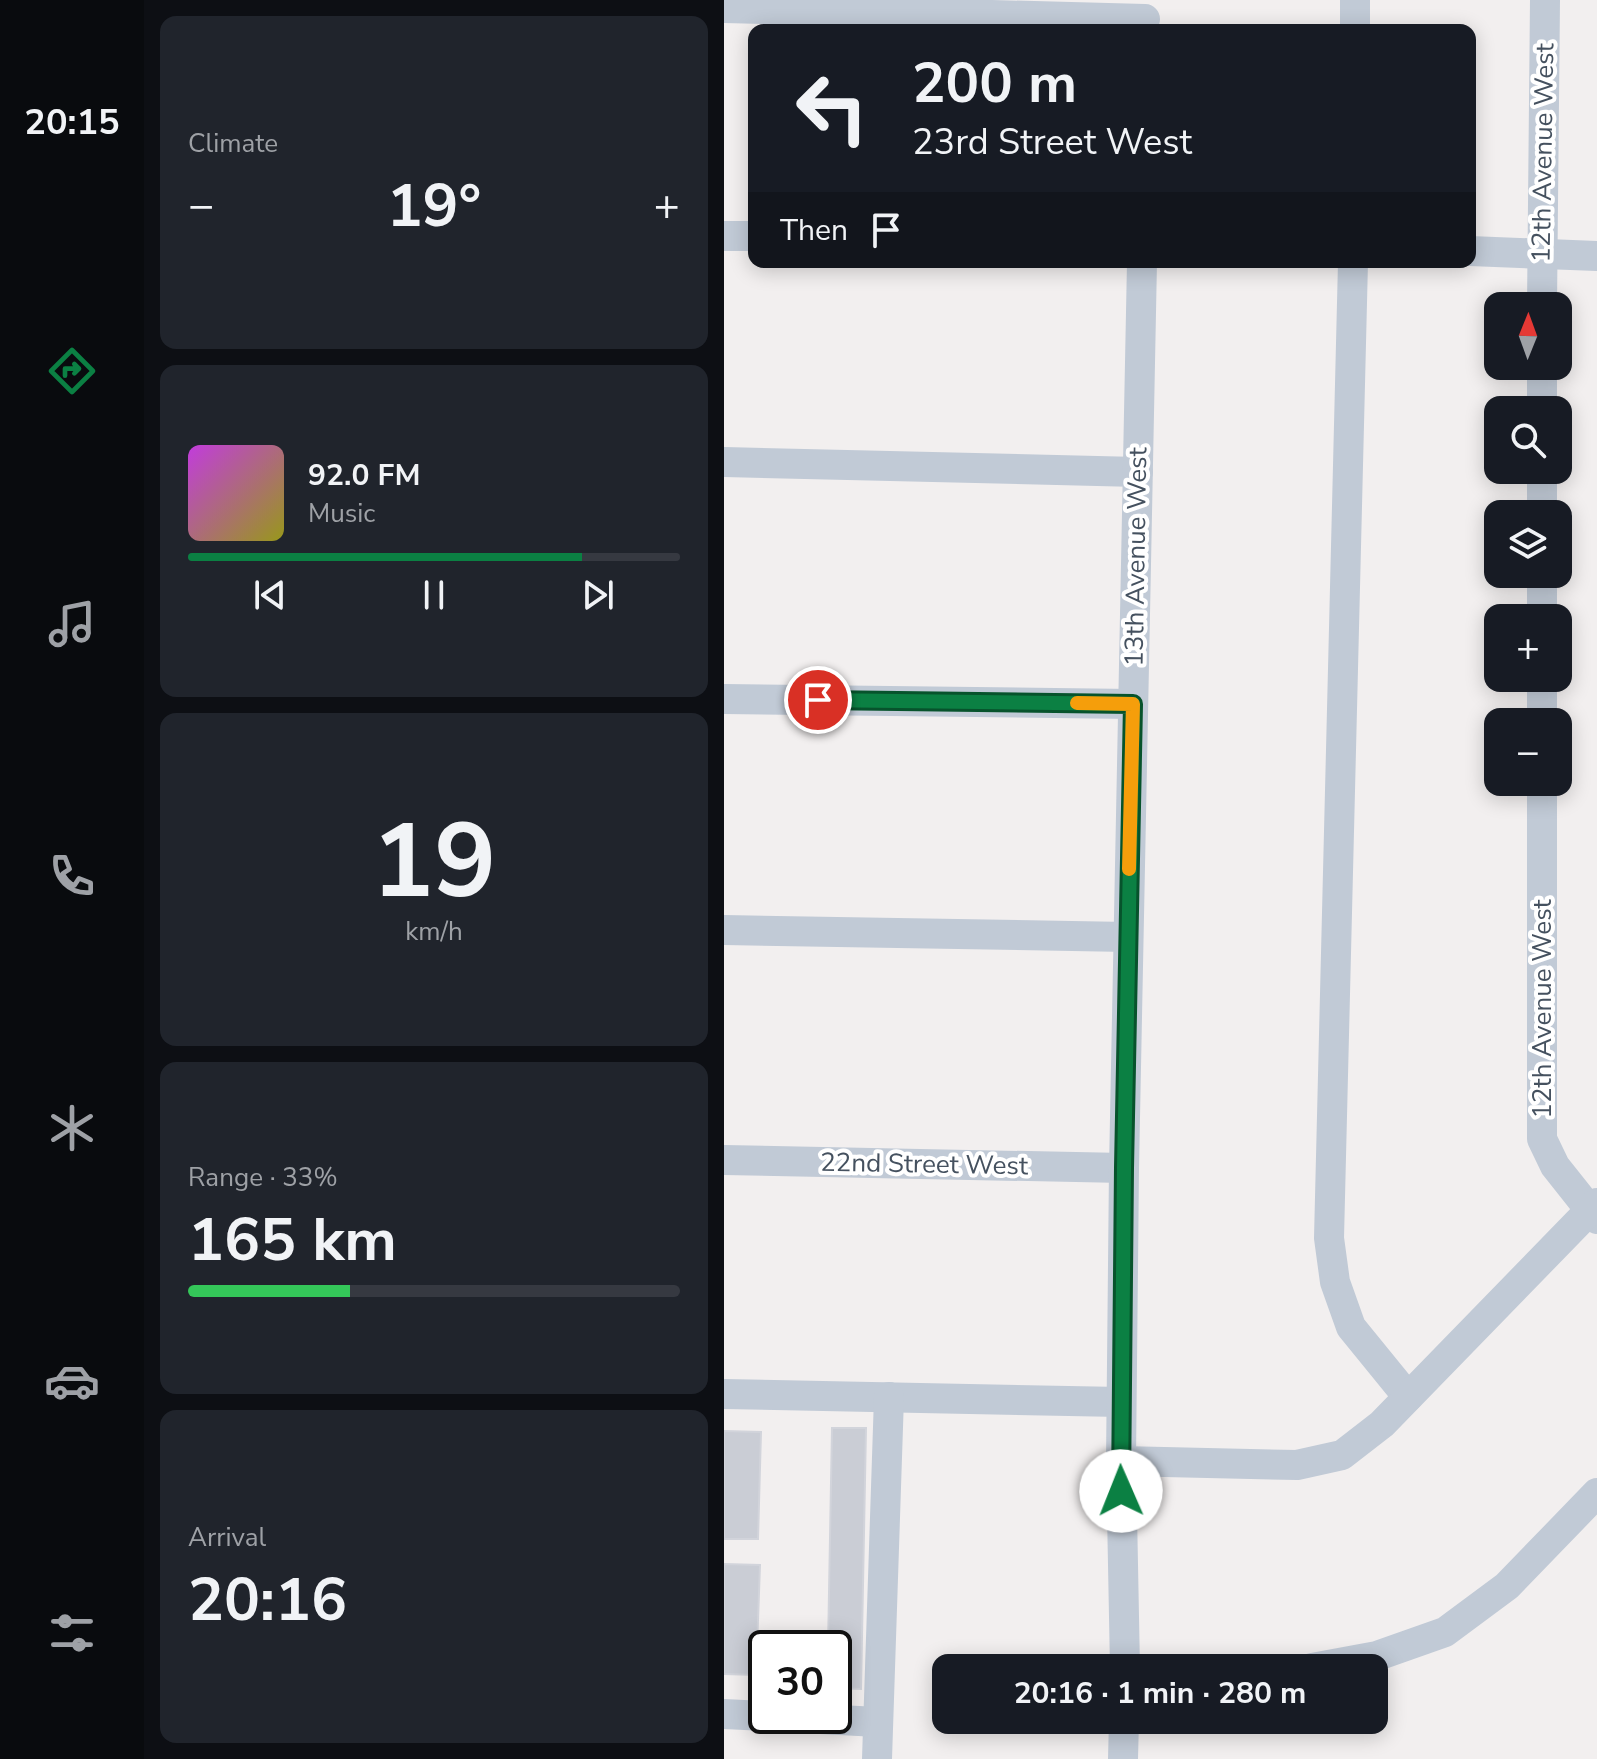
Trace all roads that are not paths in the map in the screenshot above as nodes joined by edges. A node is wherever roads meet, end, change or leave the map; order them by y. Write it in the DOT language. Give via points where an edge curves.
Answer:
graph roads {
  1 [pos="1355,0"];
  2 [pos="1545,0"];
  3 [pos="724,8"];
  4 [pos="1145,16"];
  5 [pos="1355,24"];
  6 [pos="724,236"];
  7 [pos="748,236"];
  8 [pos="1476,251"];
  9 [pos="1542,254"];
  10 [pos="1597,256"];
  11 [pos="1142,268"];
  12 [pos="1353,268"];
  13 [pos="1542,292"];
  14 [pos="724,462"];
  15 [pos="1138,472"];
  16 [pos="724,699"];
  17 [pos="1133,704"];
  18 [pos="1542,796"];
  19 [pos="724,930"];
  20 [pos="1128,937"];
  21 [pos="724,1160"];
  22 [pos="1124,1168"];
  23 [pos="1594,1211"];
  24 [pos="724,1394"];
  25 [pos="889,1397"];
  26 [pos="1408,1397"];
  27 [pos="1121,1402"];
  28 [pos="1121,1461"];
  29 [pos="1597,1493"];
  30 [pos="1126,1654"];
  31 [pos="1383,1654"];
  32 [pos="724,1714"];
  33 [pos="878,1722"];
  34 [pos="1124,1734"];
  35 [pos="877,1759"];
  36 [pos="1123,1759"];
  1 -- 5 [label="street"];
  2 -- 9 [label="street, 12th Avenue West"];
  3 -- 4 [label="street"];
  6 -- 7 [label="street"];
  8 -- 9 [label="street"];
  9 -- 10 [label="street"];
  9 -- 13 [label="street, 12th Avenue West"];
  11 -- 15 [label="street, 13th Avenue West"];
  12 -- 26 [label="street" via="1329,1238 1335,1282 1351,1327"];
  14 -- 15 [label="street"];
  15 -- 17 [label="street, 13th Avenue West"];
  16 -- 17 [label="street"];
  17 -- 20 [label="street, 13th Avenue West"];
  18 -- 23 [label="street, 12th Avenue West" via="1542,1139 1555,1166"];
  19 -- 20 [label="street"];
  20 -- 22 [label="street, 13th Avenue West"];
  21 -- 22 [label="street, 22nd Street West"];
  22 -- 27 [label="street, 13th Avenue West"];
  23 -- 26 [label="street"];
  24 -- 25 [label="street"];
  25 -- 27 [label="street"];
  25 -- 33 [label="street"];
  26 -- 28 [label="street" via="1342,1455 1297,1465"];
  27 -- 28 [label="street, 13th Avenue West"];
  28 -- 30 [label="street, 13th Avenue West"];
  29 -- 31 [label="street" via="1507,1586 1445,1632"];
  32 -- 33 [label="street"];
  33 -- 35 [label="street"];
  34 -- 36 [label="street"];
}
